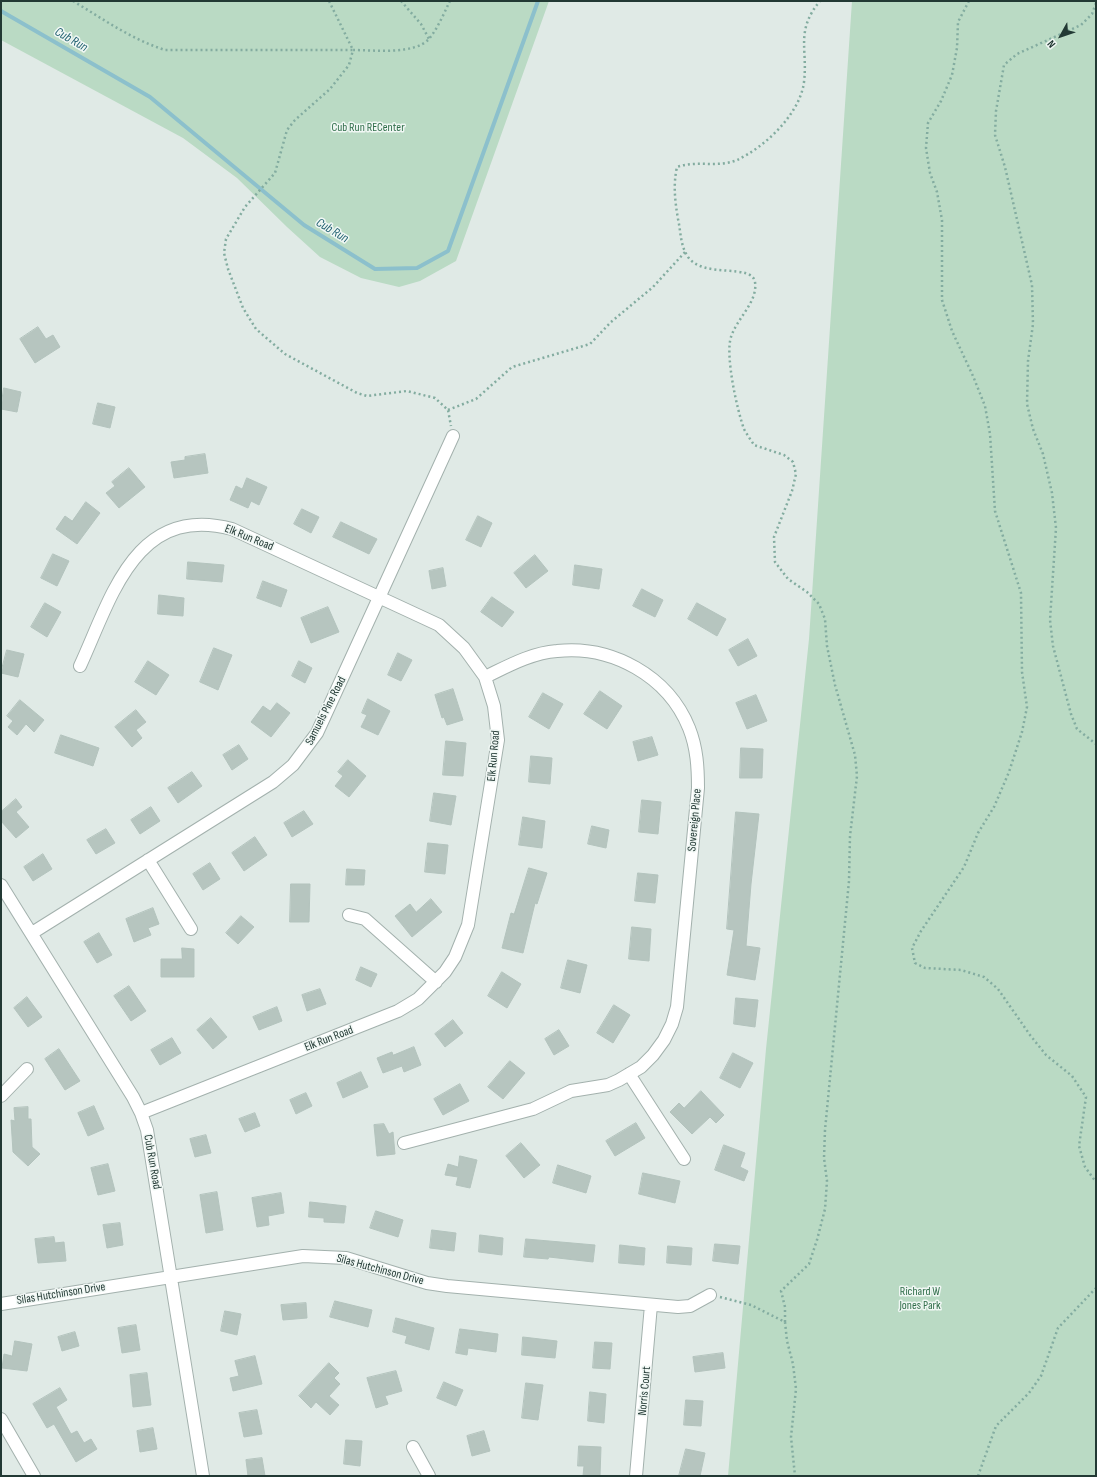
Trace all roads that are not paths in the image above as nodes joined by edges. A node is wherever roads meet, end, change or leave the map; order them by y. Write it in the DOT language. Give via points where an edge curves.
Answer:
graph roads {
  1 [pos="453,436"];
  2 [pos="379,596"];
  3 [pos="80,666"];
  4 [pos="485,677"];
  5 [pos="148,860"];
  6 [pos="1,885"];
  7 [pos="349,915"];
  8 [pos="191,929"];
  9 [pos="32,933"];
  10 [pos="436,982"];
  11 [pos="27,1069"];
  12 [pos="629,1074"];
  13 [pos="1,1096"];
  14 [pos="141,1113"];
  15 [pos="404,1143"];
  16 [pos="684,1159"];
  17 [pos="171,1276"];
  18 [pos="710,1295"];
  19 [pos="1,1304"];
  20 [pos="651,1305"];
  21 [pos="1,1419"];
  22 [pos="413,1447"];
  23 [pos="34,1476"];
  24 [pos="202,1476"];
  25 [pos="429,1476"];
  26 [pos="636,1476"];
  1 -- 2 [label="street, Samuels Pine Road"];
  2 -- 3 [label="street, Elk Run Road" via="232,529 204,525 176,529 150,542 128,564"];
  2 -- 4 [label="street, Elk Run Road" via="448,632 464,648"];
  2 -- 5 [label="street, Samuels Pine Road" via="317,733 302,755 273,782"];
  4 -- 10 [label="street, Elk Run Road" via="497,722 497,757 468,925 455,958"];
  4 -- 12 [label="street, Sovereign Place" via="519,661 555,651 592,651 606,654 627,662 657,682 679,710 689,728 697,761 698,788 677,1007 664,1040 641,1067"];
  5 -- 8 [label="street"];
  5 -- 9 [label="street, Samuels Pine Road"];
  6 -- 9 [label="street, Cub Run Road"];
  7 -- 10 [label="street" via="365,919"];
  9 -- 14 [label="street, Cub Run Road"];
  10 -- 14 [label="street, Elk Run Road" via="412,1003 392,1014"];
  11 -- 13 [label="street"];
  12 -- 15 [label="street, Sovereign Place" via="608,1085 572,1091 533,1109"];
  12 -- 16 [label="street"];
  14 -- 17 [label="street, Cub Run Road" via="147,1130"];
  17 -- 19 [label="street, Silas Hutchinson Drive"];
  17 -- 20 [label="street, Silas Hutchinson Drive" via="303,1256 324,1256 346,1258 427,1283 447,1286"];
  17 -- 24 [label="street, Cub Run Road"];
  18 -- 20 [label="street, Silas Hutchinson Drive" via="690,1306"];
  20 -- 26 [label="street, Norris Court"];
  21 -- 23 [label="street"];
  22 -- 25 [label="street"];
}
